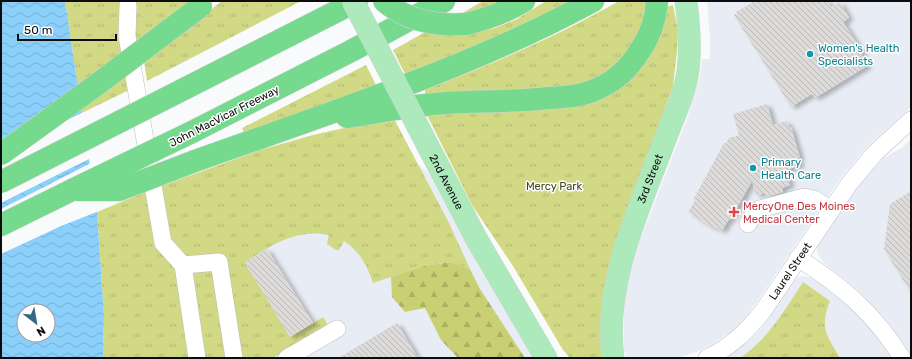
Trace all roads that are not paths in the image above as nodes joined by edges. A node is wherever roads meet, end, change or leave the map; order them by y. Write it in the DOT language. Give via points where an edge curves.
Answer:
graph roads {
  1 [pos="339,1"];
  2 [pos="353,1"];
  3 [pos="357,1"];
  4 [pos="384,1"];
  5 [pos="444,1"];
  6 [pos="524,1"];
  7 [pos="593,1"];
  8 [pos="686,1"];
  9 [pos="205,3"];
  10 [pos="657,3"];
  11 [pos="128,6"];
  12 [pos="255,53"];
  13 [pos="911,120"];
  14 [pos="300,124"];
  15 [pos="1,154"];
  16 [pos="1,182"];
  17 [pos="72,190"];
  18 [pos="831,210"];
  19 [pos="748,224"];
  20 [pos="1,225"];
  21 [pos="798,258"];
  22 [pos="183,265"];
  23 [pos="337,329"];
  24 [pos="547,355"];
  25 [pos="197,358"];
  26 [pos="234,358"];
  27 [pos="287,358"];
  28 [pos="613,358"];
  29 [pos="707,358"];
  30 [pos="902,358"];
  1 -- 12 [label="highway"];
  2 -- 24 [label="main road, 2nd Avenue, bridge" via="477,240"];
  3 -- 12 [label="highway"];
  4 -- 6 [label="highway, bridge" via="397,10 426,22 453,25 488,19"];
  5 -- 17 [label="highway, John MacVicar Freeway, bridge" via="192,132"];
  7 -- 14 [label="highway" via="468,60"];
  8 -- 28 [label="main road, 3rd Street" via="689,31 688,71 681,97 625,246 616,281 611,319"];
  9 -- 15 [label="highway, bridge"];
  10 -- 14 [label="highway" via="646,42 627,69 614,80 587,94 531,100 429,104"];
  11 -- 22 [label="street" via="127,36 163,243"];
  12 -- 16 [label="highway, bridge"];
  13 -- 18 [label="street, Laurel Street" via="875,153 848,184"];
  14 -- 17 [label="highway, bridge" via="119,190"];
  17 -- 20 [label="highway, John MacVicar Freeway"];
  18 -- 19 [label="street" via="814,198 804,197 760,209 755,212"];
  18 -- 21 [label="street, Laurel Street"];
  21 -- 29 [label="street, Laurel Street" via="751,327 734,342"];
  21 -- 30 [label="street" via="836,284 861,306 893,343"];
  22 -- 25 [label="street"];
  22 -- 26 [label="street" via="219,262"];
  23 -- 27 [label="street"];
}
